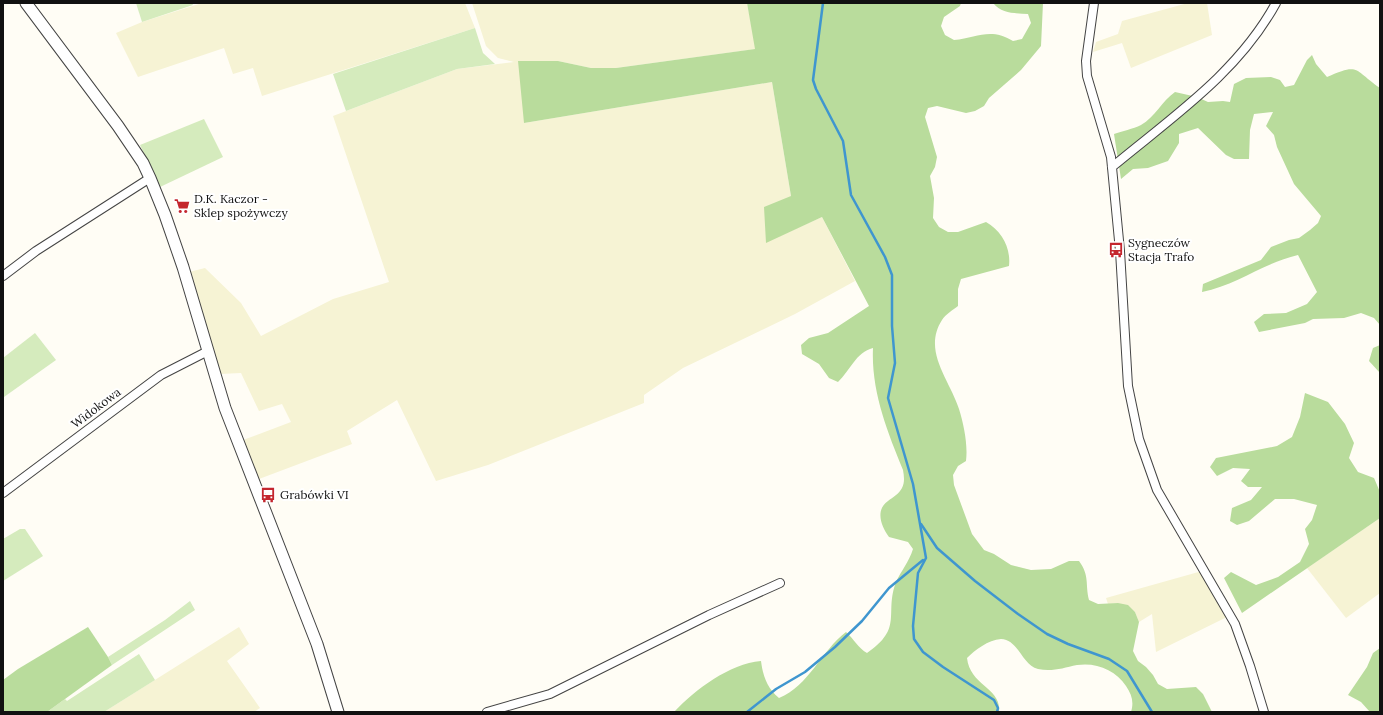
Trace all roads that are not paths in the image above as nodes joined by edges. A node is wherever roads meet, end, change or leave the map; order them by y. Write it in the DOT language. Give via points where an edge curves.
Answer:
graph roads {
  1 [pos="26,3"];
  2 [pos="1094,3"];
  3 [pos="1276,3"];
  4 [pos="1112,167"];
  5 [pos="150,178"];
  6 [pos="3,276"];
  7 [pos="208,350"];
  8 [pos="3,492"];
  9 [pos="780,583"];
  10 [pos="338,712"];
  11 [pos="487,712"];
  12 [pos="1264,712"];
  1 -- 5 [label="street" via="118,126"];
  2 -- 4 [label="street" via="1086,61 1087,76"];
  3 -- 4 [label="street" via="1253,40 1218,79"];
  4 -- 12 [label="street" via="1128,386 1139,439 1156,490 1235,624"];
  5 -- 6 [label="street" via="36,251"];
  5 -- 7 [label="street" via="183,268"];
  7 -- 8 [label="street, Widokowa" via="161,375"];
  7 -- 10 [label="street" via="225,408 317,644"];
  9 -- 11 [label="street" via="709,615 550,694"];
}
